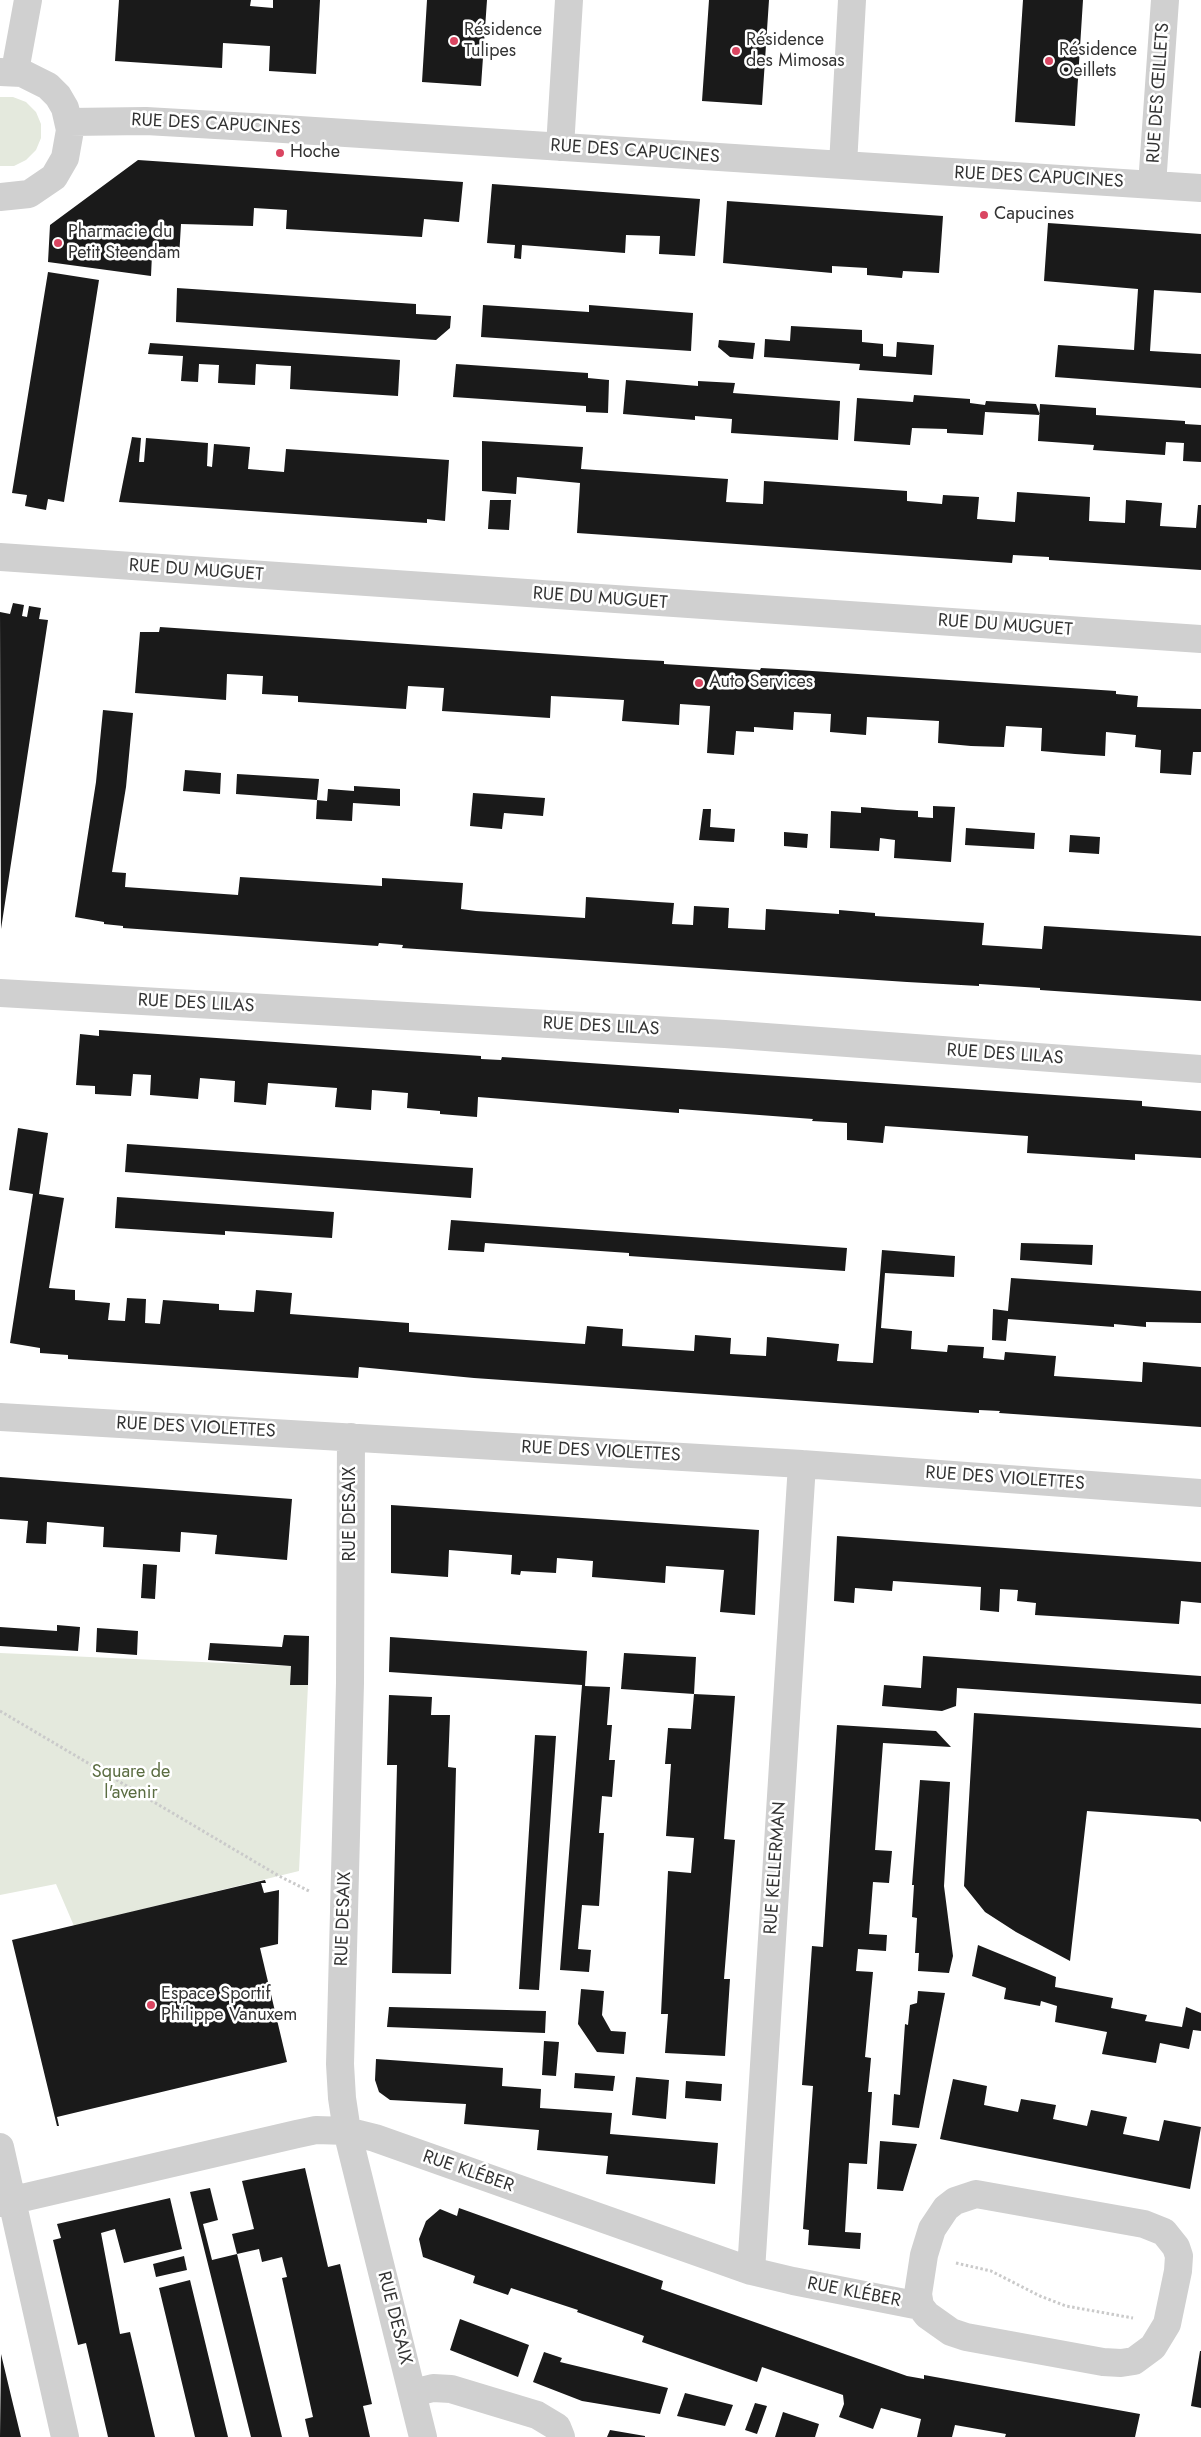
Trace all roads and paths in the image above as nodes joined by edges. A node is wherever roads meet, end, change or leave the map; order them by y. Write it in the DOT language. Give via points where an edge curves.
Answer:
graph roads {
  1 [pos="28,0"];
  2 [pos="568,0"];
  3 [pos="852,0"];
  4 [pos="1165,0"];
  5 [pos="8,72"];
  6 [pos="69,122"];
  7 [pos="560,147"];
  8 [pos="843,165"];
  9 [pos="1152,185"];
  10 [pos="1201,188"];
  11 [pos="0,197"];
  12 [pos="0,557"];
  13 [pos="1201,640"];
  14 [pos="0,993"];
  15 [pos="1201,1069"];
  16 [pos="0,1417"];
  17 [pos="351,1437"];
  18 [pos="802,1464"];
  19 [pos="1201,1493"];
  20 [pos="0,1710"];
  21 [pos="344,1910"];
  22 [pos="347,2131"];
  23 [pos="0,2147"];
  24 [pos="5,2202"];
  25 [pos="924,2255"];
  26 [pos="751,2271"];
  27 [pos="920,2306"];
  28 [pos="1167,2324"];
  29 [pos="413,2393"];
  30 [pos="64,2437"];
  31 [pos="423,2437"];
  32 [pos="561,2437"];
  1 -- 5 [label="street"];
  2 -- 7 [label="street"];
  3 -- 8 [label="street"];
  4 -- 9 [label="street, RUE DES ŒILLETS"];
  5 -- 6 [label="street" via="36,78 53,90 65,108"];
  6 -- 7 [label="street, RUE DES CAPUCINES" via="146,121"];
  6 -- 11 [label="street" via="68,152 54,177 29,194"];
  7 -- 8 [label="street, RUE DES CAPUCINES"];
  8 -- 9 [label="street, RUE DES CAPUCINES"];
  9 -- 10 [label="street, RUE DES CAPUCINES"];
  12 -- 13 [label="street, RUE DU MUGUET"];
  14 -- 15 [label="street, RUE DES LILAS" via="725,1034"];
  16 -- 17 [label="street, RUE DES VIOLETTES"];
  17 -- 18 [label="street, RUE DES VIOLETTES"];
  17 -- 21 [label="street, RUE DESAIX" via="350,1683"];
  18 -- 19 [label="street, RUE DES VIOLETTES"];
  18 -- 26 [label="street, RUE KELLERMAN"];
  20 -- 21 [label="path" via="279,1876"];
  21 -- 22 [label="street, RUE DESAIX" via="340,2064"];
  22 -- 24 [label="street, RUE KLÉBER" via="316,2130"];
  22 -- 26 [label="street, RUE KLÉBER" via="375,2138"];
  22 -- 29 [label="street, RUE DESAIX"];
  23 -- 24 [label="street"];
  24 -- 30 [label="street"];
  25 -- 27 [label="street, RUE KLÉBER" via="918,2294"];
  25 -- 28 [label="path" via="991,2271 1066,2306"];
  25 -- 28 [label="street, RUE KLÉBER" via="938,2216 955,2201 976,2194 1144,2224 1157,2228 1171,2239 1179,2256"];
  26 -- 27 [label="street, RUE KLÉBER"];
  27 -- 28 [label="street, RUE KLÉBER" via="937,2324 966,2337 1122,2363 1145,2355"];
  29 -- 31 [label="street, RUE DESAIX"];
  29 -- 32 [label="street" via="433,2388 451,2389 537,2415 557,2427"];
}
